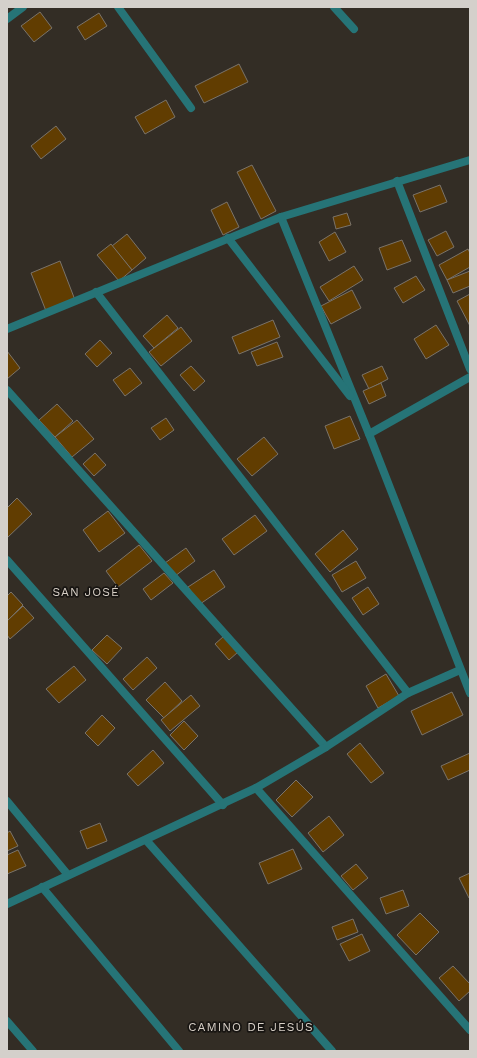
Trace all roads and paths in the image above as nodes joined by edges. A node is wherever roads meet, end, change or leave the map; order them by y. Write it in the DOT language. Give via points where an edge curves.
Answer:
graph roads {
  1 [pos="23,7"];
  2 [pos="118,7"];
  3 [pos="334,7"];
  4 [pos="7,19"];
  5 [pos="354,29"];
  6 [pos="192,108"];
  7 [pos="470,160"];
  8 [pos="397,181"];
  9 [pos="281,217"];
  10 [pos="228,238"];
  11 [pos="96,292"];
  12 [pos="7,329"];
  13 [pos="470,369"];
  14 [pos="470,378"];
  15 [pos="7,390"];
  16 [pos="356,404"];
  17 [pos="369,434"];
  18 [pos="7,560"];
  19 [pos="460,670"];
  20 [pos="408,693"];
  21 [pos="470,694"];
  22 [pos="326,748"];
  23 [pos="256,788"];
  24 [pos="7,801"];
  25 [pos="223,804"];
  26 [pos="146,840"];
  27 [pos="68,875"];
  28 [pos="42,887"];
  29 [pos="7,904"];
  30 [pos="7,1021"];
  31 [pos="470,1030"];
  32 [pos="33,1051"];
  33 [pos="179,1051"];
  34 [pos="332,1051"];
  1 -- 4 [label="street"];
  2 -- 6 [label="street"];
  3 -- 5 [label="street"];
  7 -- 8 [label="street"];
  8 -- 9 [label="street"];
  8 -- 13 [label="street"];
  9 -- 10 [label="street"];
  9 -- 16 [label="street"];
  10 -- 11 [label="street"];
  10 -- 16 [label="street"];
  11 -- 12 [label="street"];
  11 -- 20 [label="street"];
  14 -- 17 [label="street"];
  15 -- 22 [label="street"];
  16 -- 17 [label="street"];
  17 -- 19 [label="street"];
  18 -- 25 [label="street"];
  19 -- 20 [label="street"];
  19 -- 21 [label="street"];
  20 -- 22 [label="street"];
  22 -- 23 [label="street"];
  23 -- 25 [label="street"];
  23 -- 31 [label="street"];
  24 -- 27 [label="street"];
  25 -- 26 [label="street"];
  26 -- 27 [label="street"];
  26 -- 34 [label="street"];
  27 -- 28 [label="street"];
  28 -- 29 [label="street"];
  28 -- 33 [label="street"];
  30 -- 32 [label="street"];
}
